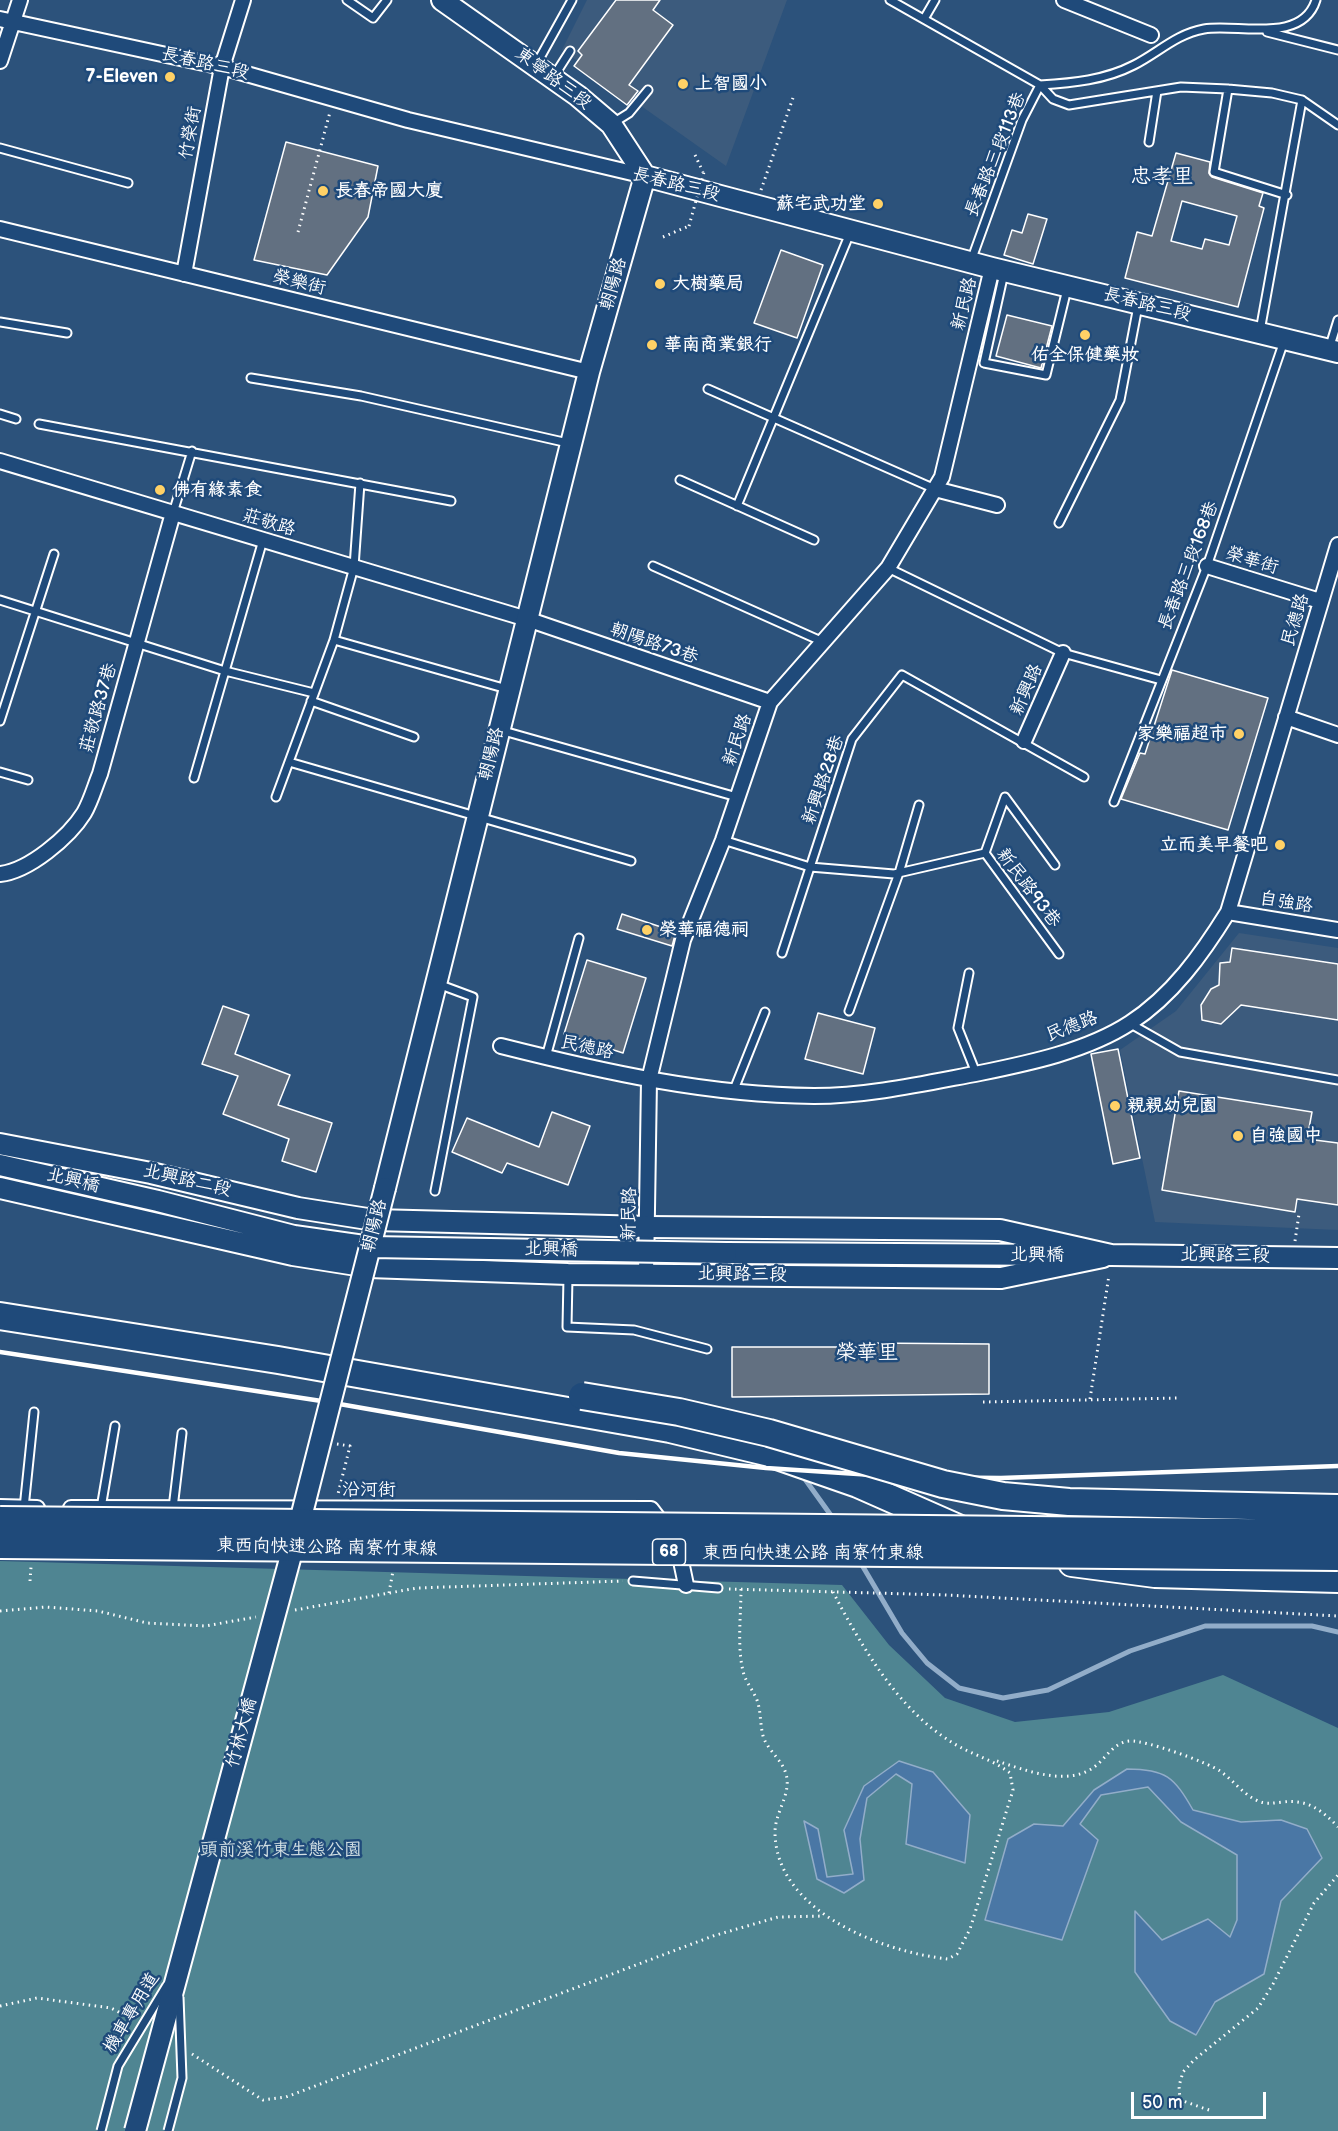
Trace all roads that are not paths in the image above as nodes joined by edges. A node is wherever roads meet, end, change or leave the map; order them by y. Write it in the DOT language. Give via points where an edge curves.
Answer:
graph roads {
  1 [pos="20,0"];
  2 [pos="243,0"];
  3 [pos="348,0"];
  4 [pos="387,0"];
  5 [pos="442,0"];
  6 [pos="572,0"];
  7 [pos="890,0"];
  8 [pos="935,0"];
  9 [pos="1064,0"];
  10 [pos="1316,0"];
  11 [pos="924,19"];
  12 [pos="6,20"];
  13 [pos="1262,31"];
  14 [pos="1151,35"];
  15 [pos="1338,50"];
  16 [pos="570,51"];
  17 [pos="0,61"];
  18 [pos="536,66"];
  19 [pos="222,67"];
  20 [pos="553,78"];
  21 [pos="1040,85"];
  22 [pos="1228,89"];
  23 [pos="648,90"];
  24 [pos="1157,91"];
  25 [pos="1302,100"];
  26 [pos="611,124"];
  27 [pos="1338,125"];
  28 [pos="1149,142"];
  29 [pos="0,148"];
  30 [pos="645,176"];
  31 [pos="128,183"];
  32 [pos="1287,195"];
  33 [pos="0,229"];
  34 [pos="850,230"];
  35 [pos="971,262"];
  36 [pos="999,269"];
  37 [pos="184,274"];
  38 [pos="1068,286"];
  39 [pos="1138,303"];
  40 [pos="1338,320"];
  41 [pos="0,322"];
  42 [pos="67,333"];
  43 [pos="1260,333"];
  44 [pos="1284,339"];
  45 [pos="1333,351"];
  46 [pos="589,372"];
  47 [pos="251,378"];
  48 [pos="708,389"];
  49 [pos="0,414"];
  50 [pos="16,419"];
  51 [pos="772,419"];
  52 [pos="39,424"];
  53 [pos="571,444"];
  54 [pos="192,450"];
  55 [pos="0,461"];
  56 [pos="680,480"];
  57 [pos="360,483"];
  58 [pos="935,489"];
  59 [pos="452,501"];
  60 [pos="997,505"];
  61 [pos="737,506"];
  62 [pos="173,513"];
  63 [pos="1059,523"];
  64 [pos="263,540"];
  65 [pos="814,540"];
  66 [pos="1338,545"];
  67 [pos="54,554"];
  68 [pos="653,566"];
  69 [pos="1207,566"];
  70 [pos="354,567"];
  71 [pos="888,568"];
  72 [pos="0,600"];
  73 [pos="1320,602"];
  74 [pos="34,610"];
  75 [pos="527,620"];
  76 [pos="334,640"];
  77 [pos="821,641"];
  78 [pos="136,643"];
  79 [pos="1063,653"];
  80 [pos="225,671"];
  81 [pos="1161,680"];
  82 [pos="508,689"];
  83 [pos="314,693"];
  84 [pos="311,701"];
  85 [pos="770,702"];
  86 [pos="1286,717"];
  87 [pos="0,721"];
  88 [pos="498,730"];
  89 [pos="1338,735"];
  90 [pos="414,737"];
  91 [pos="1024,741"];
  92 [pos="289,762"];
  93 [pos="0,772"];
  94 [pos="1084,777"];
  95 [pos="194,778"];
  96 [pos="28,780"];
  97 [pos="276,797"];
  98 [pos="737,797"];
  99 [pos="1114,802"];
  100 [pos="919,805"];
  101 [pos="477,814"];
  102 [pos="723,840"];
  103 [pos="985,853"];
  104 [pos="631,861"];
  105 [pos="1055,865"];
  106 [pos="810,867"];
  107 [pos="899,873"];
  108 [pos="2,874"];
  109 [pos="1228,912"];
  110 [pos="1338,930"];
  111 [pos="579,938"];
  112 [pos="782,953"];
  113 [pos="1059,954"];
  114 [pos="969,973"];
  115 [pos="436,983"];
  116 [pos="849,1011"];
  117 [pos="765,1012"];
  118 [pos="1129,1023"];
  119 [pos="501,1046"];
  120 [pos="546,1057"];
  121 [pos="976,1073"];
  122 [pos="650,1080"];
  123 [pos="1338,1080"];
  124 [pos="733,1092"];
  125 [pos="0,1144"];
  126 [pos="0,1165"];
  127 [pos="0,1188"];
  128 [pos="435,1191"];
  129 [pos="374,1220"];
  130 [pos="648,1227"];
  131 [pos="371,1247"];
  132 [pos="1112,1255"];
  133 [pos="1338,1258"];
  134 [pos="568,1274"];
  135 [pos="646,1274"];
  136 [pos="0,1300"];
  137 [pos="0,1316"];
  138 [pos="348,1335"];
  139 [pos="707,1349"];
  140 [pos="279,1353"];
  141 [pos="34,1412"];
  142 [pos="116,1426"];
  143 [pos="182,1433"];
  144 [pos="0,1507"];
  145 [pos="24,1508"];
  146 [pos="101,1508"];
  147 [pos="173,1508"];
  148 [pos="1338,1508"];
  149 [pos="0,1520"];
  150 [pos="1338,1533"];
  151 [pos="0,1545"];
  152 [pos="1338,1557"];
  153 [pos="1338,1579"];
  154 [pos="633,1581"];
  155 [pos="686,1586"];
  156 [pos="718,1588"];
  157 [pos="178,1968"];
  158 [pos="101,2131"];
  159 [pos="135,2131"];
  160 [pos="168,2131"];
  1 -- 12 [label="street"];
  2 -- 19 [label="street, 竹榮街"];
  3 -- 4 [label="lane" via="373,18"];
  5 -- 18 [label="street, 東寧路三段"];
  6 -- 18 [label="lane"];
  7 -- 11 [label="lane"];
  8 -- 11 [label="lane"];
  9 -- 14 [label="street"];
  10 -- 13 [label="lane" via="1307,14 1285,28"];
  11 -- 21 [label="lane"];
  12 -- 17 [label="street"];
  12 -- 19 [label="street, 長春路三段"];
  13 -- 15 [label="lane"];
  13 -- 21 [label="lane" via="1204,29 1175,38 1135,65 1103,78"];
  16 -- 20 [label="lane"];
  18 -- 20 [label="street, 東寧路三段"];
  19 -- 30 [label="street, 長春路三段" via="408,120"];
  19 -- 37 [label="street, 竹榮街"];
  20 -- 26 [label="street, 東寧路三段"];
  21 -- 24 [label="lane, 長春路三段113巷" via="1053,99 1069,105"];
  21 -- 35 [label="lane, 長春路三段113巷" via="1022,120"];
  22 -- 24 [label="lane, 長春路三段113巷" via="1181,87"];
  22 -- 25 [label="lane, 長春路三段113巷"];
  22 -- 32 [label="lane" via="1214,172"];
  23 -- 26 [label="lane" via="630,113"];
  24 -- 28 [label="lane"];
  25 -- 27 [label="lane, 長春路三段113巷"];
  25 -- 32 [label="lane"];
  26 -- 30 [label="street, 東寧路三段"];
  29 -- 31 [label="lane"];
  30 -- 34 [label="street, 長春路三段"];
  30 -- 46 [label="street, 朝陽路"];
  32 -- 43 [label="lane"];
  33 -- 37 [label="street, 榮樂街"];
  34 -- 35 [label="street, 長春路三段"];
  34 -- 51 [label="lane"];
  35 -- 36 [label="street, 長春路三段"];
  36 -- 38 [label="street, 長春路三段"];
  36 -- 38 [label="lane" via="984,363 1046,375"];
  36 -- 58 [label="street, 新民路" via="942,477"];
  37 -- 46 [label="street, 榮樂街"];
  38 -- 39 [label="street, 長春路三段"];
  39 -- 43 [label="street, 長春路三段"];
  39 -- 63 [label="lane" via="1120,400"];
  40 -- 45 [label="lane"];
  41 -- 42 [label="lane"];
  43 -- 44 [label="street, 長春路三段"];
  44 -- 45 [label="street, 長春路三段"];
  44 -- 69 [label="lane, 長春路三段168巷"];
  46 -- 53 [label="street, 朝陽路"];
  47 -- 53 [label="lane" via="361,396"];
  48 -- 51 [label="lane"];
  49 -- 50 [label="lane"];
  51 -- 58 [label="lane"];
  51 -- 61 [label="lane"];
  52 -- 54 [label="lane"];
  53 -- 75 [label="street, 朝陽路"];
  54 -- 57 [label="lane"];
  54 -- 62 [label="lane"];
  55 -- 62 [label="street, 莊敬路"];
  56 -- 61 [label="lane"];
  57 -- 59 [label="lane"];
  57 -- 70 [label="lane"];
  58 -- 60 [label="street"];
  58 -- 71 [label="street, 新民路"];
  61 -- 65 [label="lane"];
  62 -- 64 [label="street, 莊敬路"];
  62 -- 78 [label="street, 莊敬路37巷"];
  64 -- 70 [label="street, 莊敬路"];
  64 -- 80 [label="lane"];
  66 -- 73 [label="street, 民德路"];
  67 -- 74 [label="lane"];
  68 -- 77 [label="lane"];
  69 -- 73 [label="street, 榮華街"];
  69 -- 81 [label="lane, 長春路三段168巷"];
  70 -- 75 [label="street, 莊敬路"];
  70 -- 76 [label="lane"];
  71 -- 77 [label="street, 新民路"];
  71 -- 79 [label="lane"];
  72 -- 74 [label="lane"];
  73 -- 86 [label="street, 民德路"];
  74 -- 78 [label="lane"];
  74 -- 87 [label="lane"];
  75 -- 82 [label="street, 朝陽路"];
  75 -- 85 [label="street, 朝陽路73巷"];
  76 -- 82 [label="lane"];
  76 -- 83 [label="lane"];
  77 -- 85 [label="street, 新民路"];
  78 -- 80 [label="lane"];
  78 -- 108 [label="street, 莊敬路37巷" via="100,774 84,813 34,862"];
  79 -- 81 [label="lane"];
  79 -- 91 [label="street, 新興路"];
  80 -- 83 [label="lane"];
  80 -- 95 [label="lane"];
  81 -- 99 [label="lane, 長春路三段168巷"];
  82 -- 88 [label="street, 朝陽路"];
  83 -- 84 [label="lane"];
  84 -- 90 [label="lane"];
  84 -- 92 [label="lane"];
  85 -- 98 [label="street, 新民路"];
  86 -- 89 [label="street"];
  86 -- 109 [label="street, 民德路"];
  88 -- 98 [label="lane"];
  88 -- 101 [label="street, 朝陽路"];
  91 -- 94 [label="lane"];
  91 -- 106 [label="lane, 新興路28巷" via="902,675 852,739"];
  92 -- 97 [label="lane"];
  92 -- 101 [label="lane"];
  93 -- 96 [label="lane"];
  98 -- 102 [label="street, 新民路"];
  100 -- 107 [label="lane"];
  101 -- 104 [label="lane"];
  101 -- 115 [label="street, 朝陽路"];
  102 -- 106 [label="lane, 新民路93巷"];
  102 -- 122 [label="street, 新民路" via="683,940"];
  103 -- 105 [label="lane" via="1005,797"];
  103 -- 107 [label="lane, 新民路93巷"];
  103 -- 113 [label="lane, 新民路93巷"];
  106 -- 107 [label="lane, 新民路93巷"];
  106 -- 112 [label="lane"];
  107 -- 116 [label="lane"];
  109 -- 110 [label="street, 自強路"];
  109 -- 118 [label="street, 民德路" via="1203,952 1166,993"];
  111 -- 120 [label="lane"];
  114 -- 121 [label="lane" via="958,1028"];
  115 -- 128 [label="lane" via="473,997"];
  115 -- 131 [label="street, 朝陽路, bridge"];
  117 -- 124 [label="lane"];
  118 -- 121 [label="street, 民德路" via="1075,1048"];
  118 -- 123 [label="lane" via="1180,1052"];
  119 -- 120 [label="street, 民德路"];
  120 -- 122 [label="street, 民德路"];
  121 -- 124 [label="street, 民德路" via="912,1087 816,1096"];
  122 -- 124 [label="street, 民德路"];
  122 -- 130 [label="street, 新民路"];
  125 -- 129 [label="street, 北興路二段" via="151,1173 298,1208"];
  126 -- 131 [label="street, 北興橋" via="294,1236"];
  127 -- 134 [label="street, 北興路三段" via="293,1255 369,1267"];
  129 -- 130 [label="street, 北興路三段"];
  130 -- 132 [label="street, 北興路三段" via="1000,1230"];
  130 -- 135 [label="street, 新民路"];
  131 -- 132 [label="street, 北興橋, bridge"];
  131 -- 138 [label="street, 朝陽路, bridge"];
  132 -- 133 [label="street, 北興路三段"];
  132 -- 135 [label="street, 北興路三段" via="1001,1278"];
  134 -- 135 [label="street, 北興路三段"];
  134 -- 139 [label="lane" via="567,1327 634,1330"];
  136 -- 140 [label="highway"];
  137 -- 140 [label="highway"];
  138 -- 157 [label="street, 竹林大橋, bridge"];
  140 -- 148 [label="highway, bridge" via="679,1412 769,1432 944,1484 1003,1496 1069,1502"];
  140 -- 153 [label="highway, bridge" via="670,1429 766,1452 858,1484 1001,1545 1070,1563 1155,1574"];
  141 -- 145 [label="lane"];
  142 -- 146 [label="lane"];
  143 -- 147 [label="lane"];
  144 -- 145 [label="street, 沿河街"];
  145 -- 146 [label="street, 沿河街"];
  146 -- 147 [label="street, 沿河街"];
  147 -- 155 [label="street, 沿河街" via="651,1509 678,1544"];
  149 -- 150 [label="highway, 東西向快速公路 南寮竹東線 / 68, bridge"];
  151 -- 152 [label="highway, 東西向快速公路 南寮竹東線 / 68, bridge"];
  154 -- 155 [label="lane"];
  155 -- 156 [label="lane"];
  157 -- 158 [label="lane, 機車專用道, bridge" via="118,2066"];
  157 -- 159 [label="street, 竹林大橋, bridge"];
  157 -- 160 [label="lane, 機車專用道, bridge" via="182,2078"];
}
